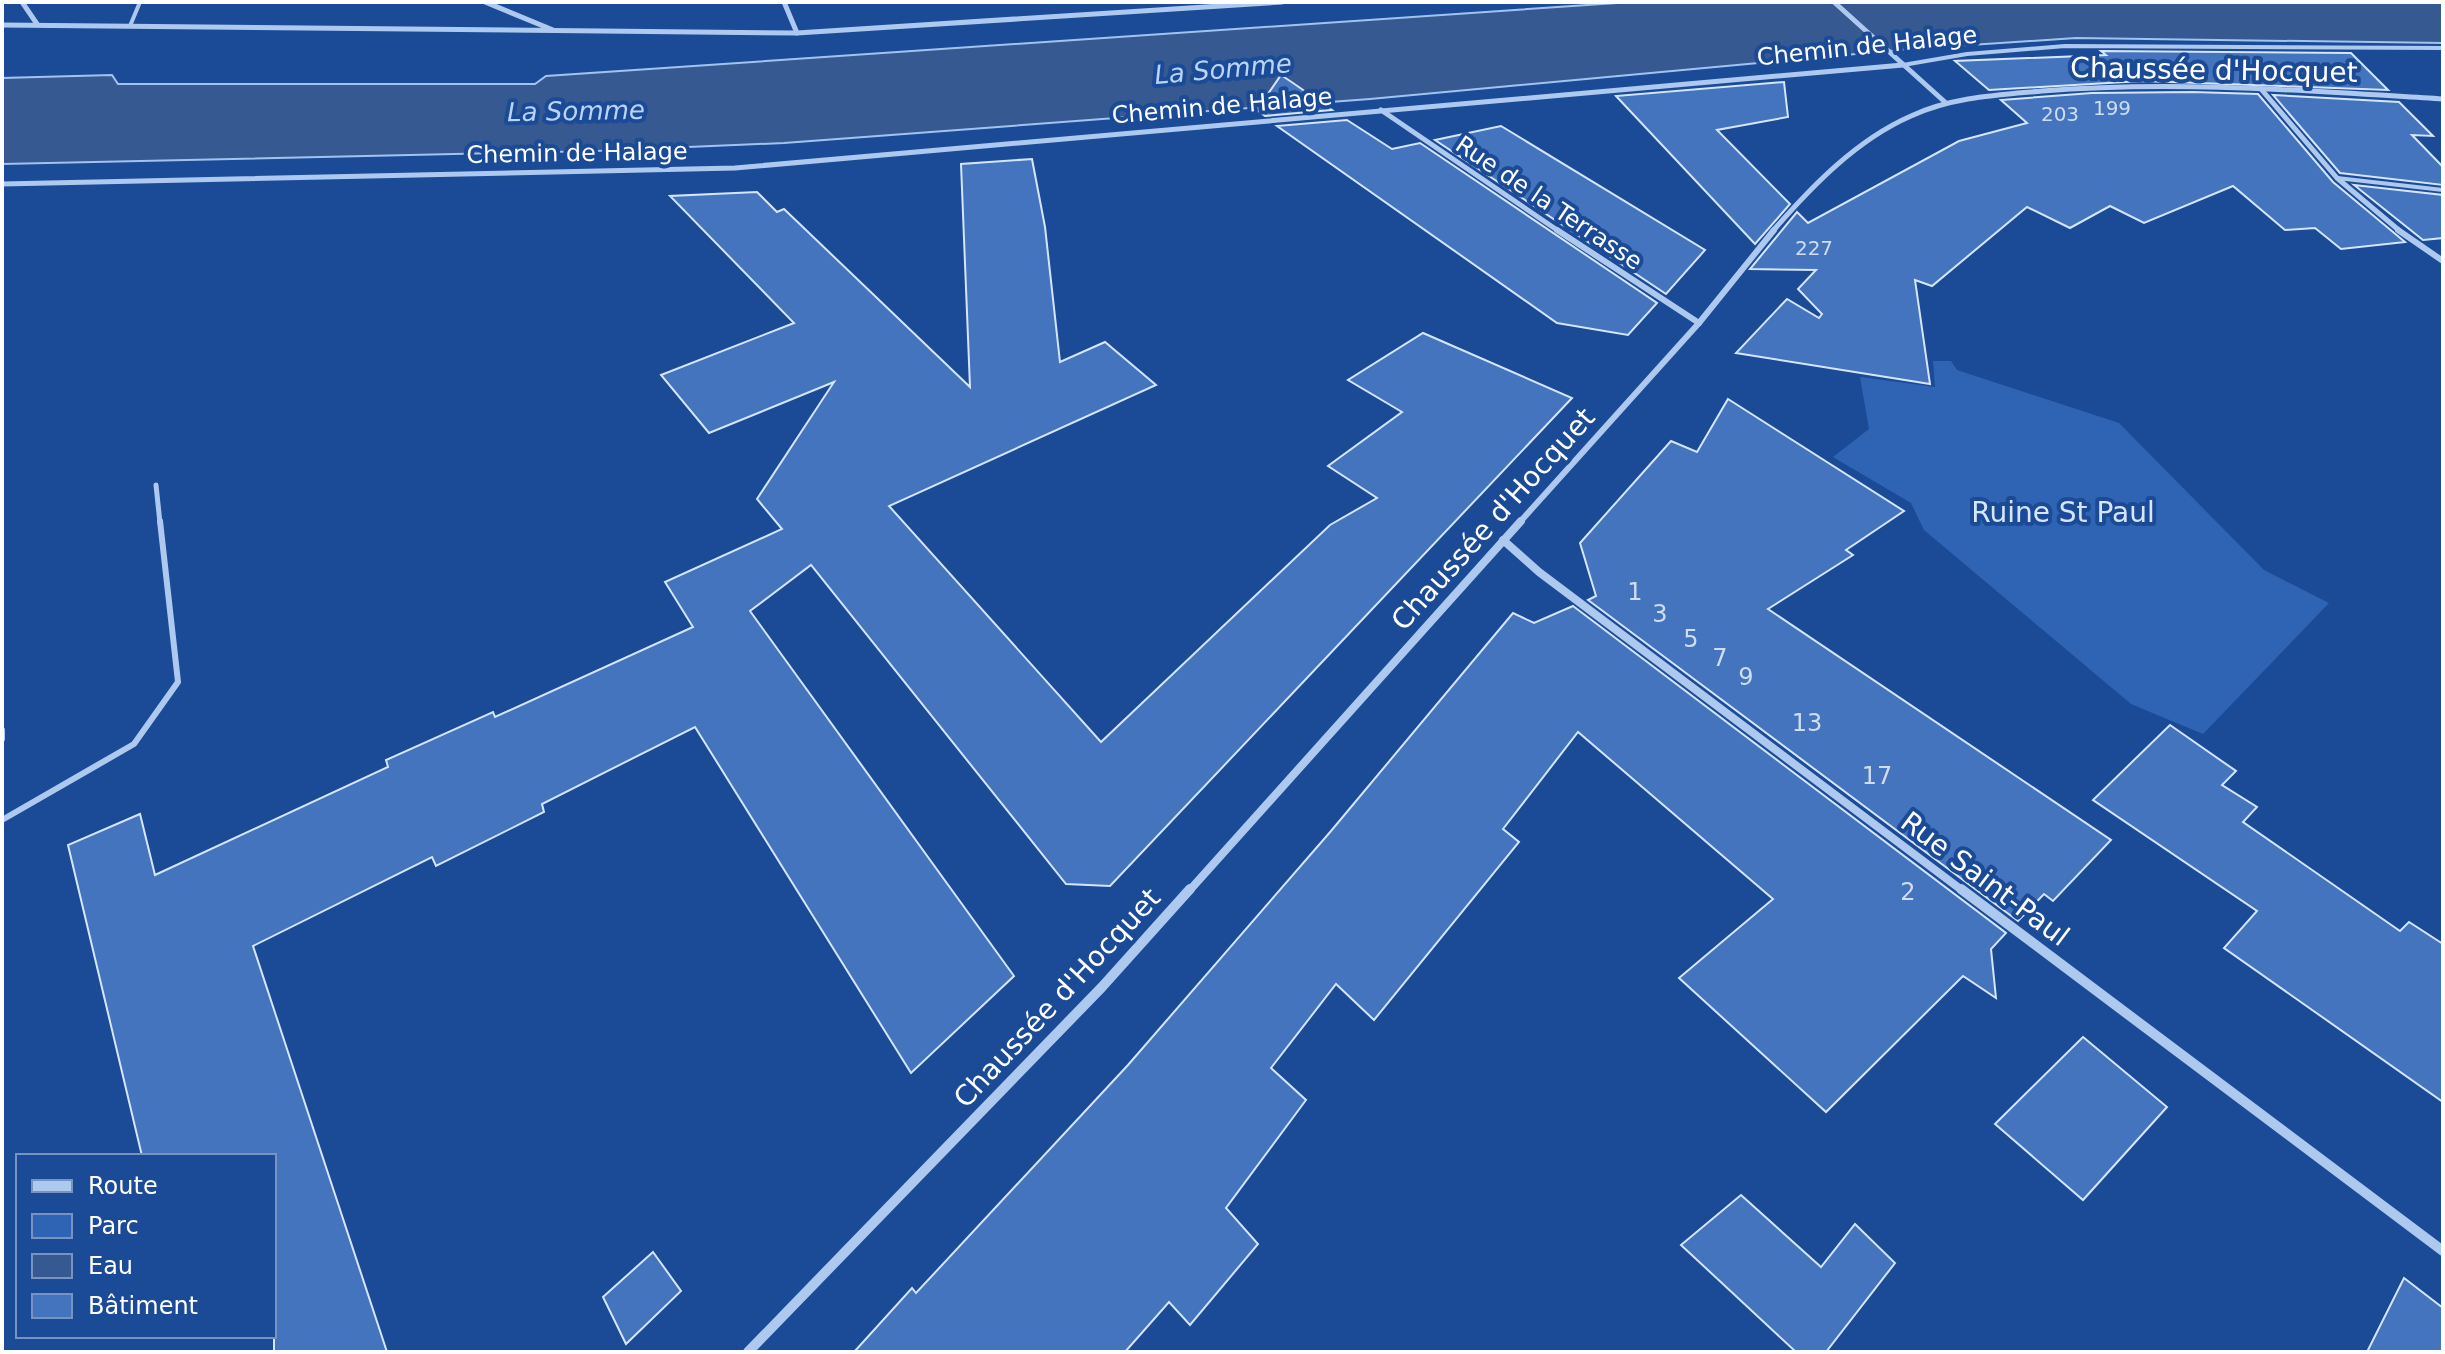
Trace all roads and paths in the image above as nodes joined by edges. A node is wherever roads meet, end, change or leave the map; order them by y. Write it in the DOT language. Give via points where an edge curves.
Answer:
graph roads {
  1 [pos="22,2"];
  2 [pos="140,2"];
  3 [pos="485,2"];
  4 [pos="784,2"];
  5 [pos="1151,2"];
  6 [pos="1282,2"];
  7 [pos="1834,2"];
  8 [pos="1158,11"];
  9 [pos="37,24"];
  10 [pos="2,25"];
  11 [pos="130,26"];
  12 [pos="557,32"];
  13 [pos="797,33"];
  14 [pos="2443,48"];
  15 [pos="1903,65"];
  16 [pos="2261,89"];
  17 [pos="2443,99"];
  18 [pos="1946,103"];
  19 [pos="1380,110"];
  20 [pos="2337,178"];
  21 [pos="2,184"];
  22 [pos="2443,190"];
  23 [pos="2443,261"];
  24 [pos="1699,323"];
  25 [pos="156,485"];
  26 [pos="1503,540"];
  27 [pos="2,730"];
  28 [pos="2,739"];
  29 [pos="2,820"];
  30 [pos="2443,1251"];
  31 [pos="748,1352"];
  1 -- 9 [label="street"];
  2 -- 11 [label="lane"];
  3 -- 12 [label="street"];
  4 -- 13 [label="street"];
  5 -- 8 [label="street"];
  6 -- 8 [label="street"];
  7 -- 15 [label="street"];
  8 -- 13 [label="street"];
  9 -- 10 [label="street"];
  9 -- 11 [label="street"];
  11 -- 12 [label="street"];
  12 -- 13 [label="street"];
  14 -- 15 [label="lane, Chemin de Halage" via="2071,46 1952,53"];
  15 -- 18 [label="street"];
  15 -- 19 [label="street, Chemin de Halage"];
  16 -- 17 [label="street, Chaussée d'Hocquet"];
  16 -- 18 [label="street, Chaussée d'Hocquet" via="2110,87"];
  16 -- 20 [label="street"];
  18 -- 24 [label="street, Chaussée d'Hocquet" via="1899,121 1825,177"];
  19 -- 21 [label="street, Chemin de Halage" via="735,168"];
  19 -- 24 [label="street, Rue de la Terrasse"];
  20 -- 22 [label="lane"];
  20 -- 23 [label="street"];
  24 -- 26 [label="street, Chaussée d'Hocquet"];
  25 -- 29 [label="lane" via="178,682 134,744"];
  26 -- 30 [label="street, Rue Saint-Paul"];
  26 -- 31 [label="street, Chaussée d'Hocquet" via="1102,987"];
  27 -- 28 [label="lane"];
}
